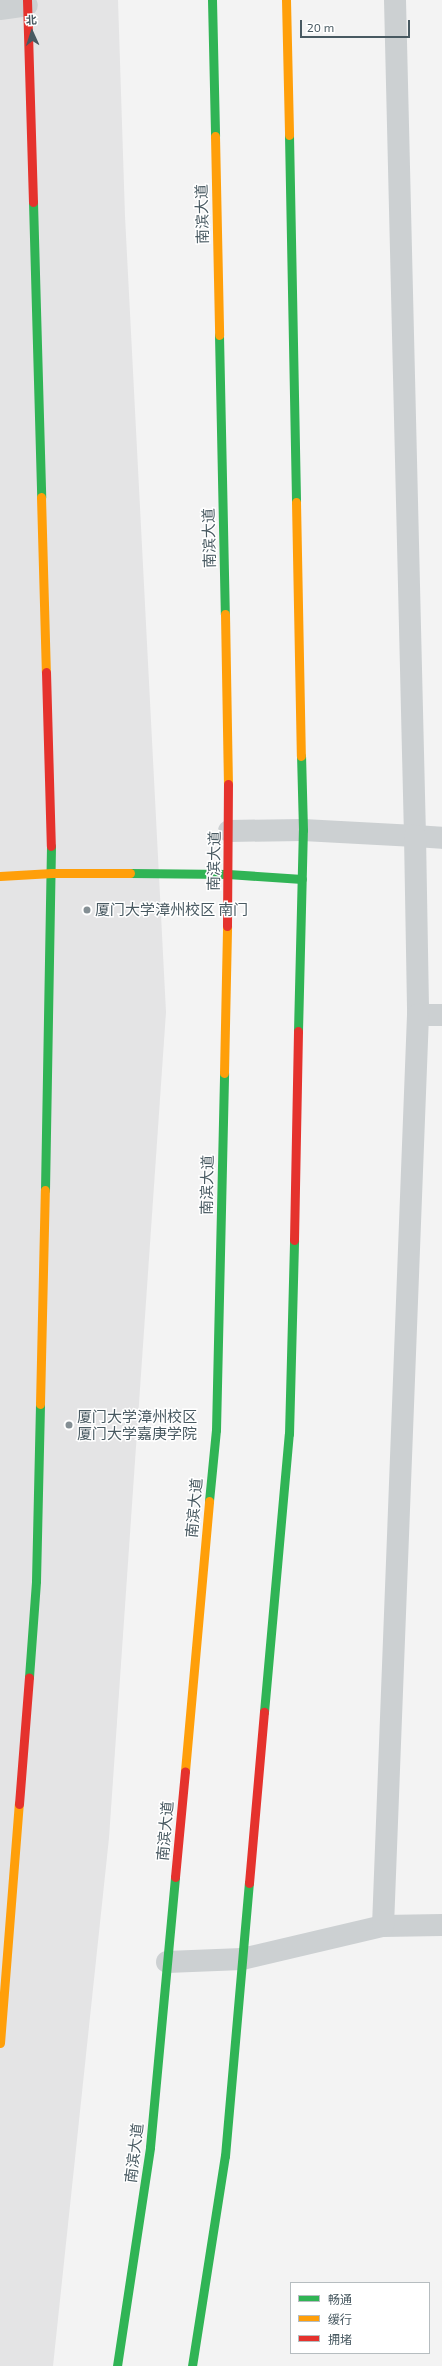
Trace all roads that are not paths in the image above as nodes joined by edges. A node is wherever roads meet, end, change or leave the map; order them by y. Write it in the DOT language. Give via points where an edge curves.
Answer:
graph roads {
  1 [pos="212,0"];
  2 [pos="286,0"];
  3 [pos="395,0"];
  4 [pos="27,3"];
  5 [pos="0,9"];
  6 [pos="303,830"];
  7 [pos="229,831"];
  8 [pos="415,836"];
  9 [pos="442,838"];
  10 [pos="52,873"];
  11 [pos="228,874"];
  12 [pos="0,876"];
  13 [pos="302,878"];
  14 [pos="418,1015"];
  15 [pos="442,1015"];
  16 [pos="442,1925"];
  17 [pos="383,1926"];
  18 [pos="242,1959"];
  19 [pos="167,1962"];
  20 [pos="0,2043"];
  21 [pos="117,2366"];
  22 [pos="192,2366"];
  1 -- 7 [label="main road, 南滨大道"];
  2 -- 6 [label="main road"];
  3 -- 8 [label="street"];
  4 -- 5 [label="street"];
  4 -- 10 [label="main road"];
  6 -- 7 [label="street"];
  6 -- 8 [label="street"];
  6 -- 13 [label="main road"];
  7 -- 11 [label="main road, 南滨大道"];
  8 -- 9 [label="street"];
  8 -- 14 [label="street"];
  10 -- 11 [label="main road"];
  10 -- 12 [label="main road"];
  10 -- 20 [label="main road" via="36,1581"];
  11 -- 13 [label="main road"];
  11 -- 19 [label="main road, 南滨大道" via="216,1430"];
  13 -- 18 [label="main road" via="289,1434"];
  14 -- 15 [label="street"];
  14 -- 17 [label="street"];
  16 -- 17 [label="street"];
  17 -- 18 [label="street"];
  18 -- 19 [label="street"];
  18 -- 22 [label="main road" via="225,2156"];
  19 -- 21 [label="main road, 南滨大道" via="150,2147"];
}
